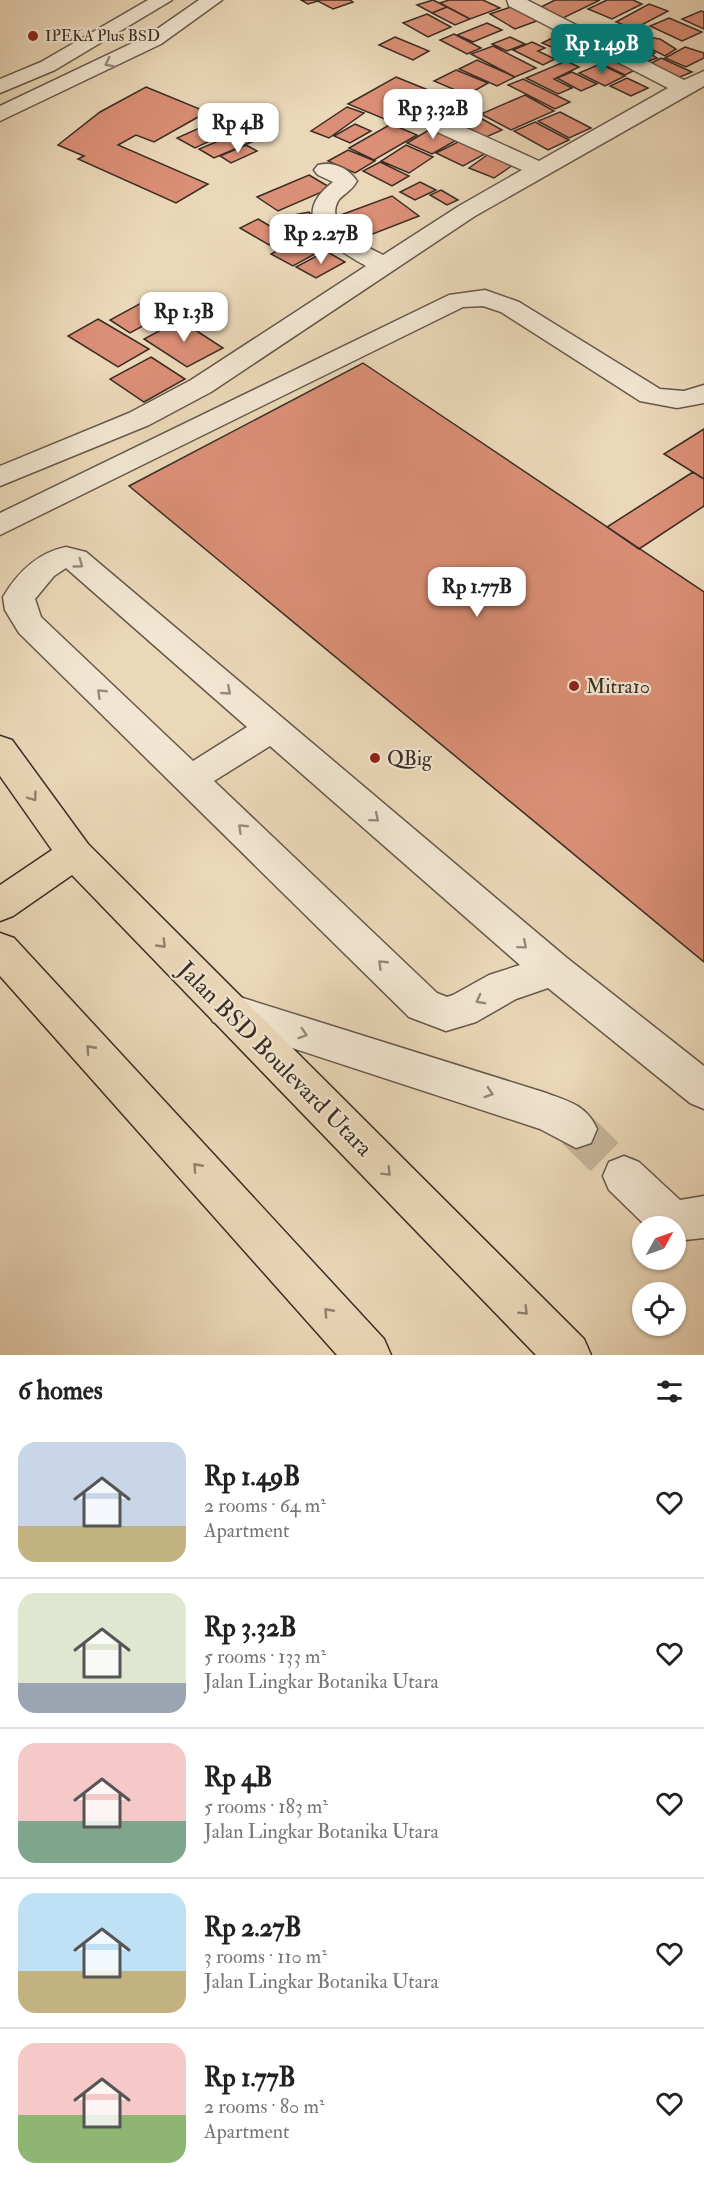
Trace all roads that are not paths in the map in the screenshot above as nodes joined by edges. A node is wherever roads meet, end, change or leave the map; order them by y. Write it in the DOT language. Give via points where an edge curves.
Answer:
graph roads {
  1 [pos="162,0"];
  2 [pos="212,0"];
  3 [pos="516,2"];
  4 [pos="694,82"];
  5 [pos="0,87"];
  6 [pos="0,114"];
  7 [pos="446,127"];
  8 [pos="539,169"];
  9 [pos="326,170"];
  10 [pos="382,266"];
  11 [pos="704,393"];
  12 [pos="0,477"];
  13 [pos="0,525"];
  14 [pos="270,729"];
  15 [pos="0,749"];
  16 [pos="191,779"];
  17 [pos="75,854"];
  18 [pos="0,905"];
  19 [pos="0,949"];
  20 [pos="553,970"];
  21 [pos="227,1010"];
  22 [pos="704,1089"];
  23 [pos="576,1129"];
  24 [pos="624,1176"];
  25 [pos="704,1217"];
  26 [pos="368,1355"];
  27 [pos="568,1355"];
  1 -- 5 [label="street" via="48,66"];
  2 -- 6 [label="street, one-way" via="154,40"];
  3 -- 4 [label="street"];
  4 -- 8 [label="street"];
  7 -- 8 [label="street"];
  8 -- 10 [label="street"];
  9 -- 10 [label="street" via="339,174 345,181 328,197 324,209 328,227 346,244"];
  10 -- 12 [label="street" via="201,386 139,419"];
  11 -- 13 [label="street" via="676,402 650,395 510,307 485,298 458,300"];
  14 -- 16 [label="street"];
  16 -- 14 [label="street, one-way" via="30,625 19,597 53,560 65,556 75,559"];
  14 -- 20 [label="street, one-way"];
  15 -- 17 [label="main road, Jalan BSD Boulevard Utara, one-way"];
  20 -- 16 [label="street, one-way" via="503,987 462,1010 446,1014 423,1005"];
  17 -- 18 [label="main road"];
  17 -- 21 [label="main road, Jalan BSD Boulevard Utara, one-way"];
  26 -- 19 [label="main road, one-way"];
  20 -- 22 [label="street"];
  21 -- 23 [label="street, one-way" via="543,1111"];
  21 -- 27 [label="main road, Jalan BSD Boulevard Utara, one-way"];
  24 -- 25 [label="street" via="664,1214 677,1221"];
}
